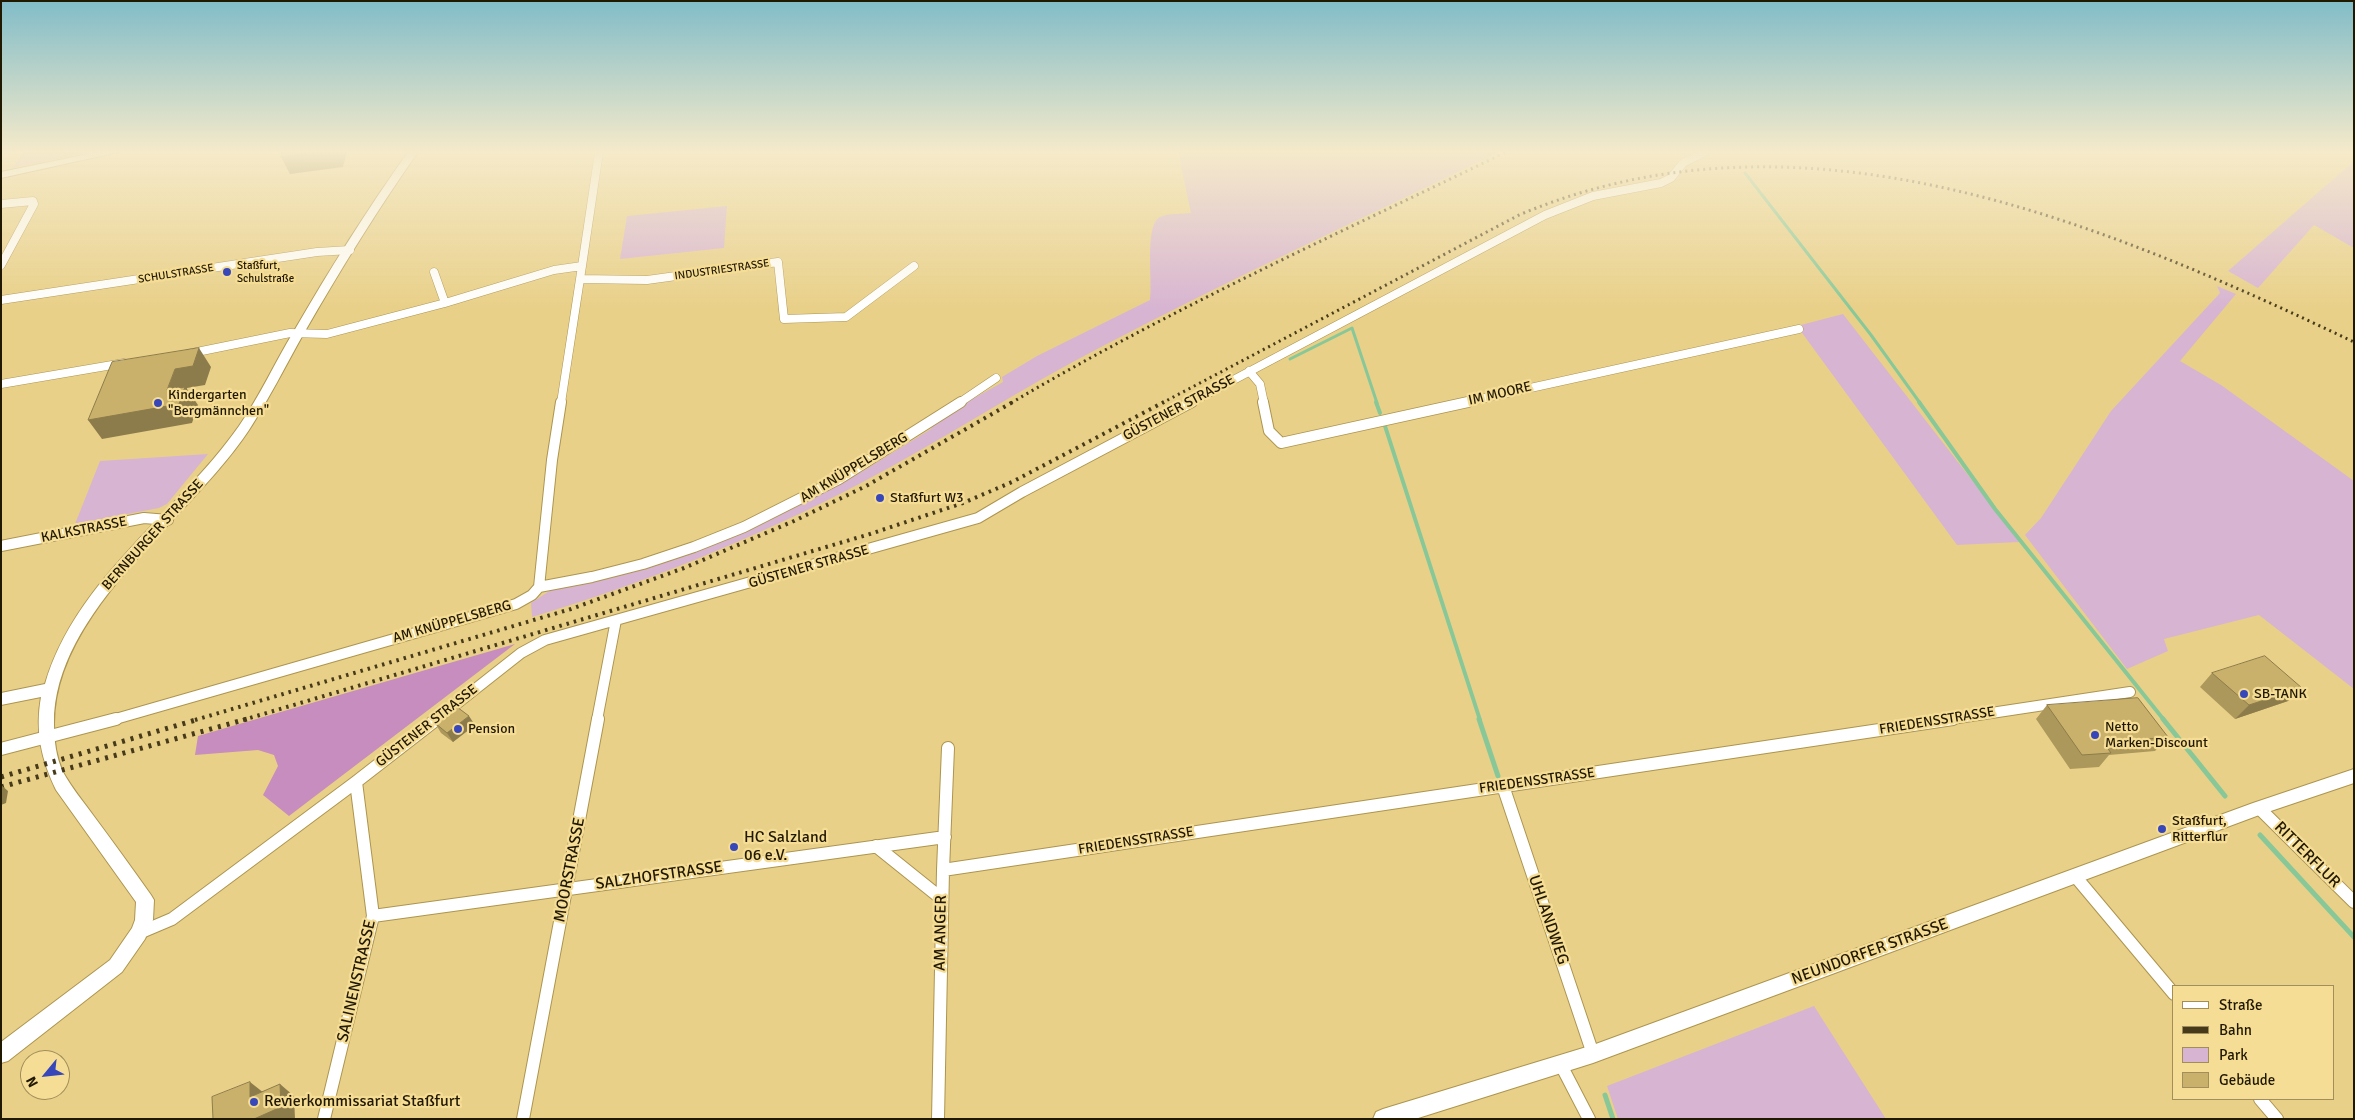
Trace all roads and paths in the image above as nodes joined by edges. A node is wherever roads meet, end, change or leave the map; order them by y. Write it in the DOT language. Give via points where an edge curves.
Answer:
graph roads {
  1 [pos="34,204"];
  2 [pos="378,204"];
  3 [pos="591,204"];
  4 [pos="1573,204"];
  5 [pos="350,250"];
  6 [pos="1,265"];
  7 [pos="582,266"];
  8 [pos="914,266"];
  9 [pos="434,272"];
  10 [pos="580,279"];
  11 [pos="1,300"];
  12 [pos="445,303"];
  13 [pos="1799,329"];
  14 [pos="298,333"];
  15 [pos="173,356"];
  16 [pos="134,362"];
  17 [pos="1249,371"];
  18 [pos="996,378"];
  19 [pos="1,384"];
  20 [pos="168,520"];
  21 [pos="1,546"];
  22 [pos="539,587"];
  23 [pos="616,620"];
  24 [pos="50,689"];
  25 [pos="2130,692"];
  26 [pos="1,699"];
  27 [pos="45,739"];
  28 [pos="948,748"];
  29 [pos="1,749"];
  30 [pos="2354,776"];
  31 [pos="356,782"];
  32 [pos="1503,786"];
  33 [pos="2259,808"];
  34 [pos="945,837"];
  35 [pos="876,846"];
  36 [pos="942,870"];
  37 [pos="2075,876"];
  38 [pos="566,889"];
  39 [pos="942,899"];
  40 [pos="2354,902"];
  41 [pos="373,916"];
  42 [pos="139,933"];
  43 [pos="2172,992"];
  44 [pos="1,1054"];
  45 [pos="1593,1054"];
  46 [pos="1561,1065"];
  47 [pos="2261,1100"];
  48 [pos="324,1119"];
  49 [pos="523,1119"];
  50 [pos="938,1119"];
  51 [pos="1383,1119"];
  52 [pos="1590,1119"];
  53 [pos="2277,1119"];
  1 -- 6 [label="street"];
  2 -- 5 [label="main road, BERNBURGER STRASSE"];
  3 -- 7 [label="street"];
  4 -- 17 [label="street, GÜSTENER STRASSE" via="1544,216"];
  5 -- 11 [label="street, SCHULSTRASSE" via="317,252"];
  5 -- 14 [label="main road, BERNBURGER STRASSE"];
  7 -- 10 [label="street"];
  7 -- 12 [label="street" via="554,270"];
  8 -- 10 [label="street, INDUSTRIESTRASSE" via="846,317 837,318 784,319 778,262 647,280"];
  9 -- 12 [label="street"];
  10 -- 22 [label="street" via="552,460"];
  12 -- 14 [label="street" via="327,334"];
  13 -- 17 [label="street, IM MOORE" via="1281,443 1269,431 1260,384"];
  14 -- 15 [label="street"];
  14 -- 20 [label="main road, BERNBURGER STRASSE" via="243,428"];
  16 -- 19 [label="street"];
  17 -- 23 [label="street, GÜSTENER STRASSE" via="978,518"];
  18 -- 22 [label="street, AM KNÜPPELSBERG" via="855,472 797,503 671,555 620,571"];
  20 -- 21 [label="street, KALKSTRASSE" via="144,518"];
  20 -- 24 [label="main road, BERNBURGER STRASSE" via="89,608 68,643"];
  22 -- 27 [label="street, AM KNÜPPELSBERG" via="516,604"];
  23 -- 31 [label="street, GÜSTENER STRASSE" via="545,640 521,654"];
  23 -- 38 [label="street, MOORSTRASSE"];
  24 -- 26 [label="main road"];
  24 -- 27 [label="main road, BERNBURGER STRASSE" via="45,712"];
  25 -- 32 [label="street, FRIEDENSSTRASSE"];
  27 -- 29 [label="street, AM KNÜPPELSBERG"];
  27 -- 42 [label="main road, BERNBURGER STRASSE" via="54,772 62,785 145,900 144,920"];
  28 -- 34 [label="street, AM ANGER"];
  30 -- 33 [label="main road, NEUNDORFER STRASSE"];
  31 -- 41 [label="street, SALINENSTRASSE"];
  31 -- 42 [label="street, GÜSTENER STRASSE" via="172,919"];
  32 -- 36 [label="street, FRIEDENSSTRASSE"];
  32 -- 45 [label="street, UHLANDWEG"];
  33 -- 37 [label="main road, NEUNDORFER STRASSE"];
  33 -- 40 [label="street, RITTERFLUR"];
  34 -- 35 [label="street, SALZHOFSTRASSE"];
  34 -- 36 [label="street, AM ANGER"];
  35 -- 38 [label="street, SALZHOFSTRASSE"];
  35 -- 39 [label="street"];
  36 -- 39 [label="street, AM ANGER"];
  37 -- 43 [label="street"];
  37 -- 45 [label="main road, NEUNDORFER STRASSE"];
  38 -- 41 [label="street, SALZHOFSTRASSE"];
  38 -- 49 [label="street, MOORSTRASSE"];
  39 -- 50 [label="street, AM ANGER"];
  41 -- 48 [label="street, SALINENSTRASSE"];
  42 -- 44 [label="main road" via="116,966"];
  45 -- 46 [label="main road, NEUNDORFER STRASSE"];
  46 -- 51 [label="main road, NEUNDORFER STRASSE"];
  46 -- 52 [label="street"];
  47 -- 53 [label="street"];
}
